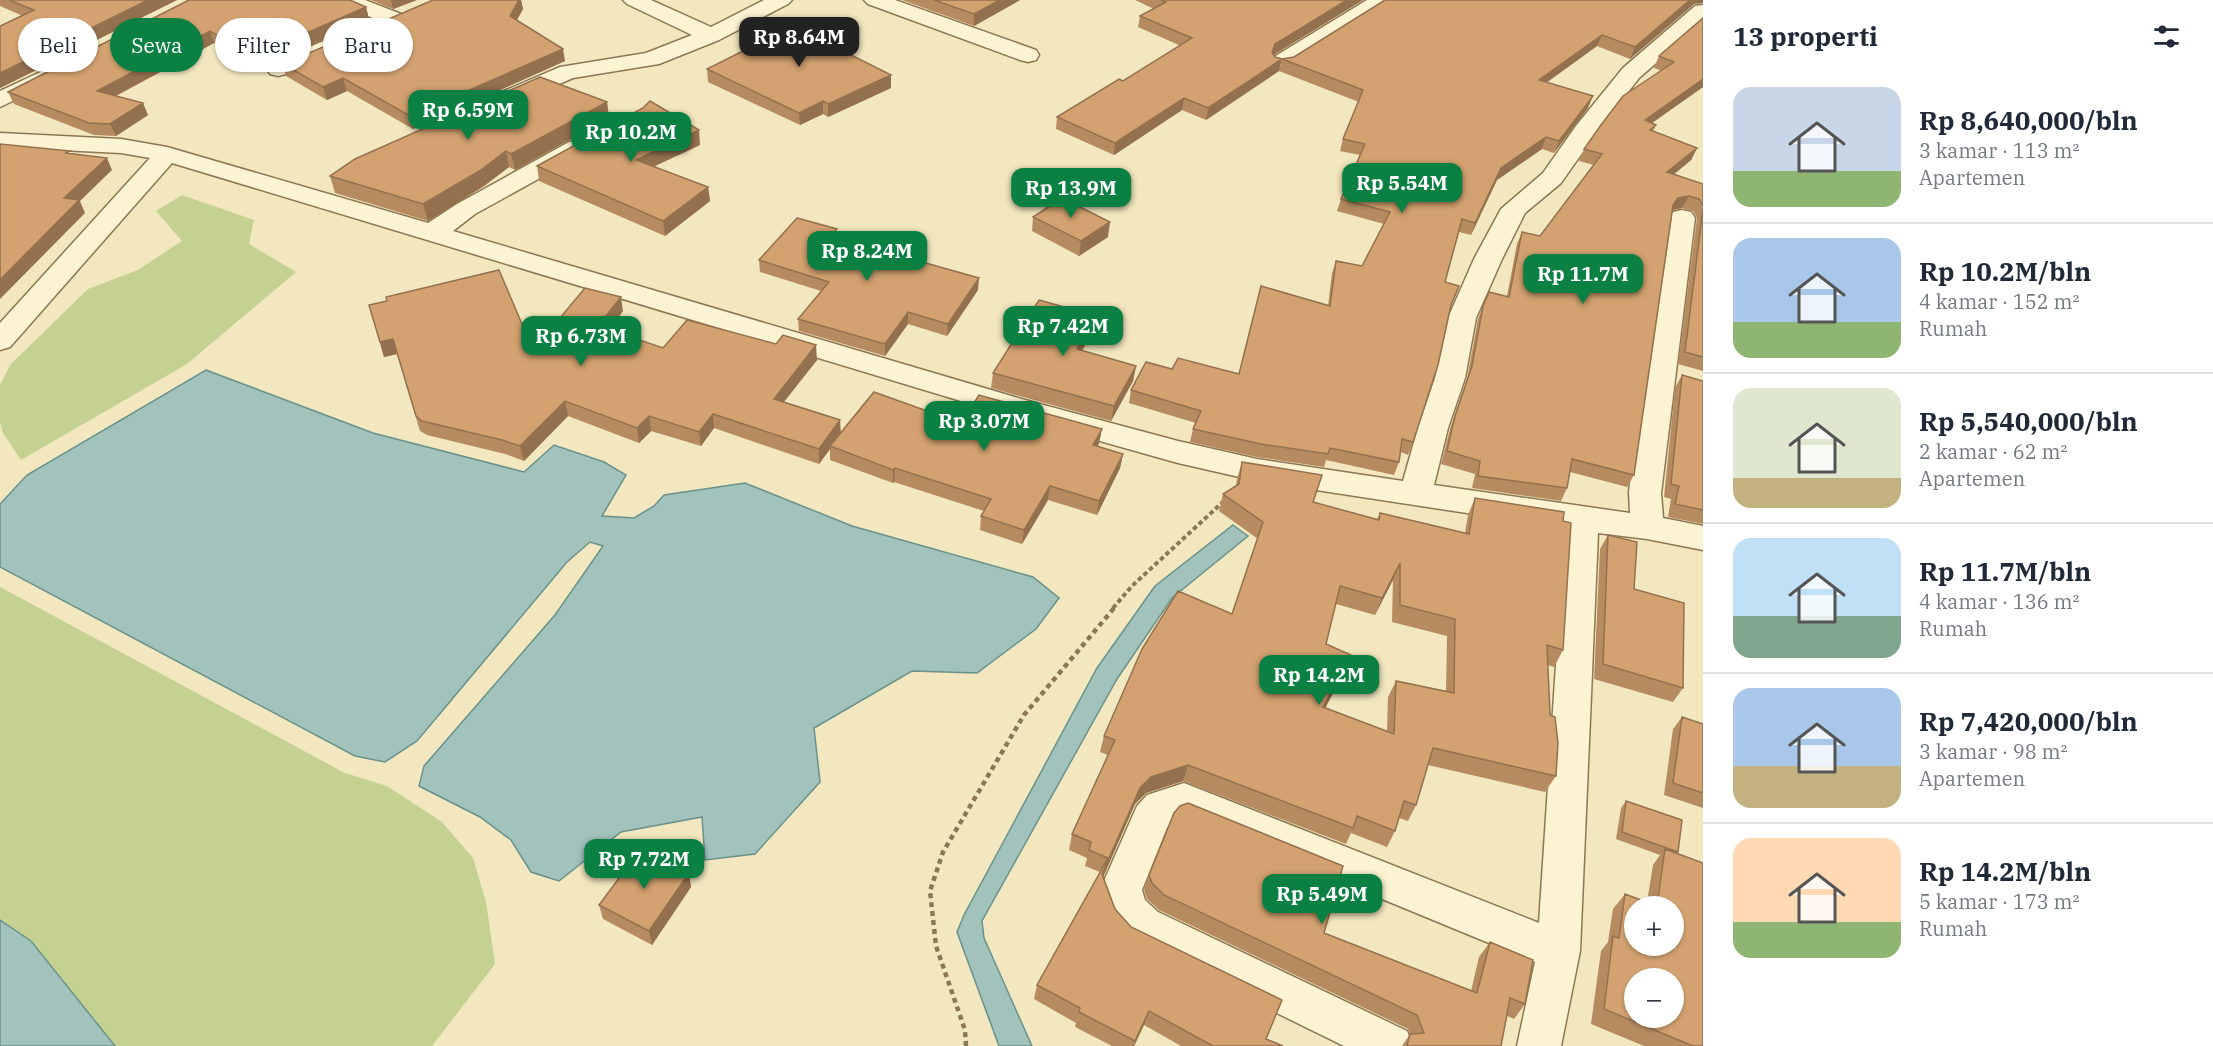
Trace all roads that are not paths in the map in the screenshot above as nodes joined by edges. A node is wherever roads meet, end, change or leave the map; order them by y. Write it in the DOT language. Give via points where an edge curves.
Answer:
graph roads {
  1 [pos="347,0"];
  2 [pos="634,0"];
  3 [pos="781,0"];
  4 [pos="875,0"];
  5 [pos="1382,0"];
  6 [pos="1697,7"];
  7 [pos="415,10"];
  8 [pos="391,18"];
  9 [pos="395,18"];
  10 [pos="711,35"];
  11 [pos="1028,55"];
  12 [pos="1282,62"];
  13 [pos="55,72"];
  14 [pos="0,100"];
  15 [pos="487,107"];
  16 [pos="596,137"];
  17 [pos="0,140"];
  18 [pos="167,154"];
  19 [pos="328,178"];
  20 [pos="297,192"];
  21 [pos="1682,218"];
  22 [pos="432,233"];
  23 [pos="0,341"];
  24 [pos="1659,371"];
  25 [pos="1692,380"];
  26 [pos="1416,492"];
  27 [pos="1581,519"];
  28 [pos="1647,527"];
  29 [pos="1703,538"];
  30 [pos="1559,951"];
  31 [pos="1391,1046"];
  32 [pos="1539,1046"];
  1 -- 8 [label="street"];
  2 -- 10 [label="street"];
  3 -- 10 [label="street"];
  4 -- 11 [label="street"];
  5 -- 12 [label="street"];
  6 -- 26 [label="street" via="1631,73 1552,178 1514,209 1462,318 1450,378"];
  7 -- 9 [label="street"];
  10 -- 15 [label="street" via="639,62 568,72"];
  13 -- 14 [label="street"];
  16 -- 22 [label="street" via="465,210"];
  17 -- 18 [label="street" via="121,146"];
  18 -- 20 [label="street"];
  18 -- 23 [label="street"];
  19 -- 20 [label="street"];
  20 -- 22 [label="street"];
  21 -- 24 [label="street"];
  22 -- 26 [label="street" via="1137,442 1257,470"];
  24 -- 25 [label="street"];
  24 -- 28 [label="street" via="1645,493"];
  26 -- 27 [label="street"];
  27 -- 28 [label="street"];
  27 -- 30 [label="street"];
  28 -- 29 [label="street"];
  30 -- 31 [label="street" via="1184,800 1161,807 1151,818 1121,890 1128,911 1143,926"];
  30 -- 32 [label="street"];
}
